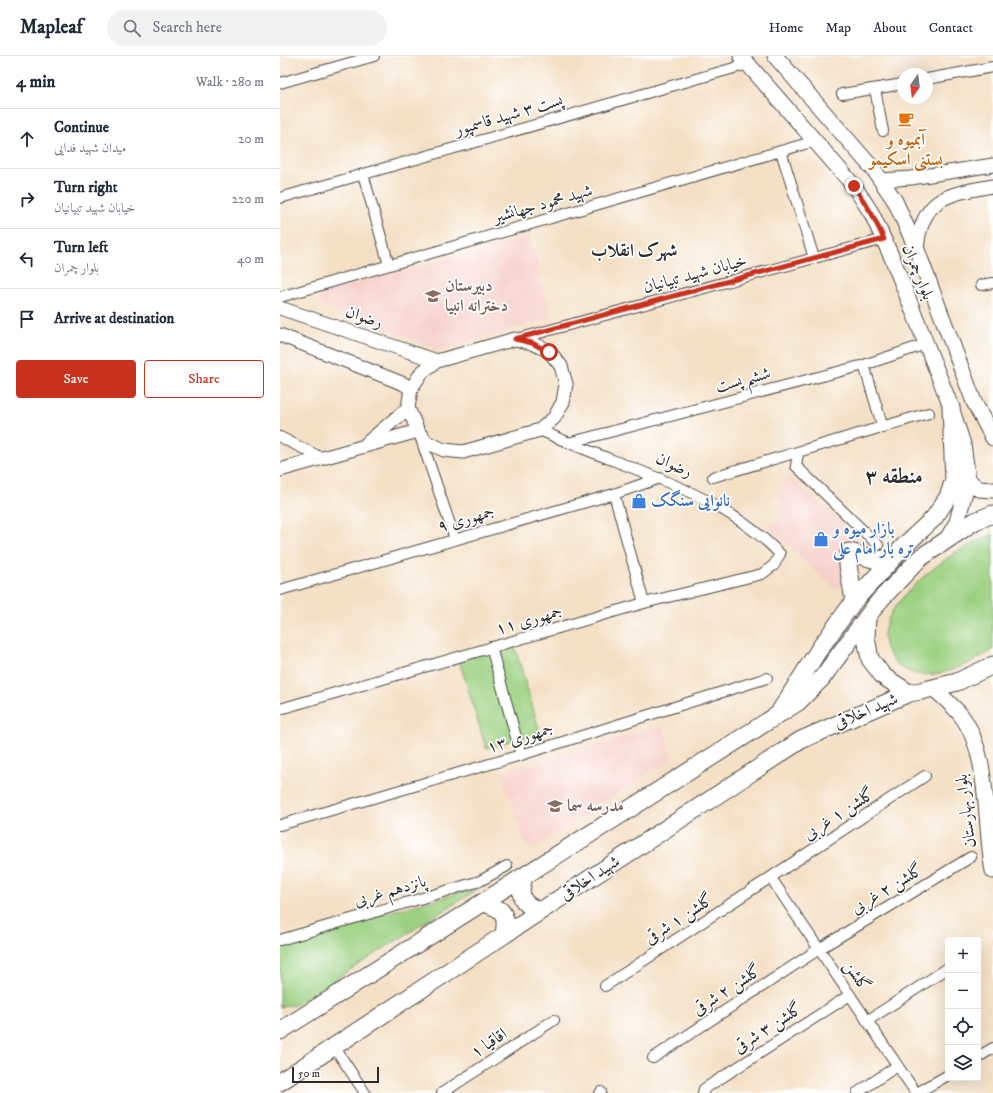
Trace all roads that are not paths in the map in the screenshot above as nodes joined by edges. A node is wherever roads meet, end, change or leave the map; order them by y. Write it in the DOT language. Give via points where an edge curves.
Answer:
graph roads {
  1 [pos="374,56"];
  2 [pos="776,56"];
  3 [pos="744,60"];
  4 [pos="993,67"];
  5 [pos="933,78"];
  6 [pos="280,83"];
  7 [pos="897,85"];
  8 [pos="875,89"];
  9 [pos="842,94"];
  10 [pos="883,131"];
  11 [pos="815,141"];
  12 [pos="781,151"];
  13 [pos="993,165"];
  14 [pos="363,174"];
  15 [pos="881,180"];
  16 [pos="993,186"];
  17 [pos="280,198"];
  18 [pos="884,239"];
  19 [pos="917,250"];
  20 [pos="814,258"];
  21 [pos="389,265"];
  22 [pos="993,283"];
  23 [pos="981,285"];
  24 [pos="280,297"];
  25 [pos="280,308"];
  26 [pos="280,335"];
  27 [pos="515,339"];
  28 [pos="926,344"];
  29 [pos="437,361"];
  30 [pos="864,365"];
  31 [pos="411,389"];
  32 [pos="951,407"];
  33 [pos="408,408"];
  34 [pos="929,413"];
  35 [pos="883,428"];
  36 [pos="540,430"];
  37 [pos="418,431"];
  38 [pos="280,437"];
  39 [pos="993,438"];
  40 [pos="568,443"];
  41 [pos="364,446"];
  42 [pos="798,453"];
  43 [pos="322,458"];
  44 [pos="280,470"];
  45 [pos="714,477"];
  46 [pos="660,478"];
  47 [pos="968,480"];
  48 [pos="993,490"];
  49 [pos="614,494"];
  50 [pos="993,514"];
  51 [pos="455,539"];
  52 [pos="947,539"];
  53 [pos="878,545"];
  54 [pos="780,554"];
  55 [pos="894,557"];
  56 [pos="280,590"];
  57 [pos="854,601"];
  58 [pos="644,603"];
  59 [pos="867,617"];
  60 [pos="491,647"];
  61 [pos="993,665"];
  62 [pos="767,678"];
  63 [pos="933,688"];
  64 [pos="909,693"];
  65 [pos="280,709"];
  66 [pos="775,719"];
  67 [pos="521,755"];
  68 [pos="925,776"];
  69 [pos="280,825"];
  70 [pos="971,857"];
  71 [pos="507,866"];
  72 [pos="993,871"];
  73 [pos="524,877"];
  74 [pos="771,878"];
  75 [pos="483,903"];
  76 [pos="540,911"];
  77 [pos="504,934"];
  78 [pos="280,940"];
  79 [pos="819,949"];
  80 [pos="945,970"];
  81 [pos="605,986"];
  82 [pos="850,995"];
  83 [pos="309,1012"];
  84 [pos="554,1020"];
  85 [pos="867,1021"];
  86 [pos="280,1023"];
  87 [pos="280,1031"];
  88 [pos="335,1048"];
  89 [pos="993,1048"];
  90 [pos="981,1055"];
  91 [pos="653,1058"];
  92 [pos="897,1066"];
  93 [pos="945,1077"];
  94 [pos="280,1082"];
  95 [pos="703,1091"];
  96 [pos="365,1093"];
  97 [pos="442,1093"];
  98 [pos="857,1093"];
  99 [pos="916,1093"];
  1 -- 6 [label="street"];
  2 -- 15 [label="main road, بلوار چمران"];
  3 -- 11 [label="main road, بلوار چمران"];
  3 -- 14 [label="street, پست ۳ شهید قاسمپور"];
  4 -- 5 [label="street"];
  7 -- 8 [label="street"];
  8 -- 9 [label="street"];
  8 -- 10 [label="street"];
  11 -- 12 [label="street, شهید محمود جهانشیر"];
  11 -- 18 [label="main road, بلوار چمران" via="854,186"];
  12 -- 20 [label="street"];
  12 -- 21 [label="street, شهید محمود جهانشیر"];
  13 -- 15 [label="street"];
  14 -- 17 [label="street, پست ۳ شهید قاسمپور"];
  14 -- 21 [label="street"];
  15 -- 19 [label="main road, بلوار چمران" via="895,201"];
  16 -- 19 [label="street" via="962,191 943,198 928,212 919,230"];
  18 -- 20 [label="street, خیابان شهید تبیانیان"];
  18 -- 28 [label="main road, بلوار چمران"];
  19 -- 39 [label="main road, بلوار چمران" via="974,402"];
  20 -- 27 [label="street, خیابان شهید تبیانیان"];
  21 -- 24 [label="street, شهید محمود جهانشیر"];
  22 -- 23 [label="street"];
  25 -- 29 [label="street, رضوان"];
  26 -- 31 [label="street"];
  27 -- 29 [label="street"];
  27 -- 36 [label="street" via="532,343 549,352 561,366 566,384 563,402 554,418"];
  28 -- 30 [label="street, ششم پست"];
  28 -- 32 [label="main road, بلوار چمران"];
  29 -- 31 [label="street" via="422,372"];
  30 -- 35 [label="street"];
  30 -- 40 [label="street, ششم پست"];
  31 -- 33 [label="street"];
  32 -- 47 [label="main road, بلوار چمران" via="963,444"];
  32 -- 55 [label="main road" via="954,480 948,497 934,518"];
  33 -- 37 [label="street"];
  33 -- 41 [label="street"];
  34 -- 35 [label="street"];
  35 -- 42 [label="street"];
  36 -- 37 [label="street" via="463,452 444,450 426,442"];
  36 -- 40 [label="street, رضوان"];
  37 -- 41 [label="street"];
  37 -- 51 [label="street"];
  38 -- 43 [label="street"];
  40 -- 46 [label="street, رضوان"];
  41 -- 43 [label="street"];
  42 -- 45 [label="street"];
  42 -- 53 [label="street" via="796,466"];
  43 -- 44 [label="street"];
  46 -- 49 [label="street, جمهوری ۹"];
  46 -- 54 [label="street, رضوان" via="714,504 764,537"];
  47 -- 48 [label="main road" via="979,489"];
  47 -- 52 [label="main road, بلوار چمران" via="957,522"];
  49 -- 51 [label="street, جمهوری ۹"];
  49 -- 58 [label="street"];
  50 -- 52 [label="main road" via="975,521"];
  51 -- 56 [label="street, جمهوری ۹"];
  52 -- 59 [label="main road" via="920,558"];
  54 -- 58 [label="street, جمهوری ۱۱" via="774,565 762,574"];
  55 -- 57 [label="main road"];
  55 -- 57 [label="main road" via="877,560 849,552 848,565"];
  57 -- 66 [label="main road" via="820,648"];
  58 -- 60 [label="street, جمهوری ۱۱"];
  59 -- 64 [label="main road" via="866,638 870,659 883,676"];
  59 -- 66 [label="main road" via="822,678 798,702"];
  60 -- 65 [label="street, جمهوری ۱۱"];
  60 -- 67 [label="street"];
  61 -- 63 [label="main road, شهید اخلاقی" via="956,682"];
  62 -- 67 [label="street, جمهوری ۱۳"];
  63 -- 64 [label="main road, شهید اخلاقی"];
  63 -- 72 [label="main road, بلوار بهارستان" via="960,714 975,744 984,783"];
  64 -- 76 [label="main road, شهید اخلاقی" via="801,740"];
  66 -- 73 [label="main road"];
  67 -- 69 [label="street, جمهوری ۱۳"];
  68 -- 74 [label="street, گلشن ۱ غربی"];
  70 -- 79 [label="street, گلشن ۲ غربی"];
  71 -- 78 [label="street, پانزدهم غربی" via="480,881"];
  73 -- 75 [label="main road"];
  73 -- 76 [label="main road" via="522,898 528,906"];
  74 -- 79 [label="street, گلشن"];
  74 -- 81 [label="street, گلشن ۱ شرقی"];
  75 -- 77 [label="main road" via="495,907 504,914"];
  75 -- 83 [label="main road"];
  76 -- 77 [label="main road, شهید اخلاقی"];
  77 -- 88 [label="main road, شهید اخلاقی"];
  79 -- 82 [label="street, گلشن"];
  79 -- 91 [label="street, گلشن ۲ شرقی"];
  80 -- 85 [label="street"];
  82 -- 85 [label="street, گلشن"];
  82 -- 95 [label="street, گلشن ۳ شرقی"];
  83 -- 86 [label="street"];
  83 -- 87 [label="main road"];
  84 -- 97 [label="street, اقاقیا ۱"];
  85 -- 92 [label="street, گلشن"];
  88 -- 94 [label="main road, شهید اخلاقی"];
  88 -- 96 [label="street"];
  89 -- 90 [label="street"];
  92 -- 98 [label="street"];
  92 -- 99 [label="street, گلشن"];
  93 -- 99 [label="street"];
}
